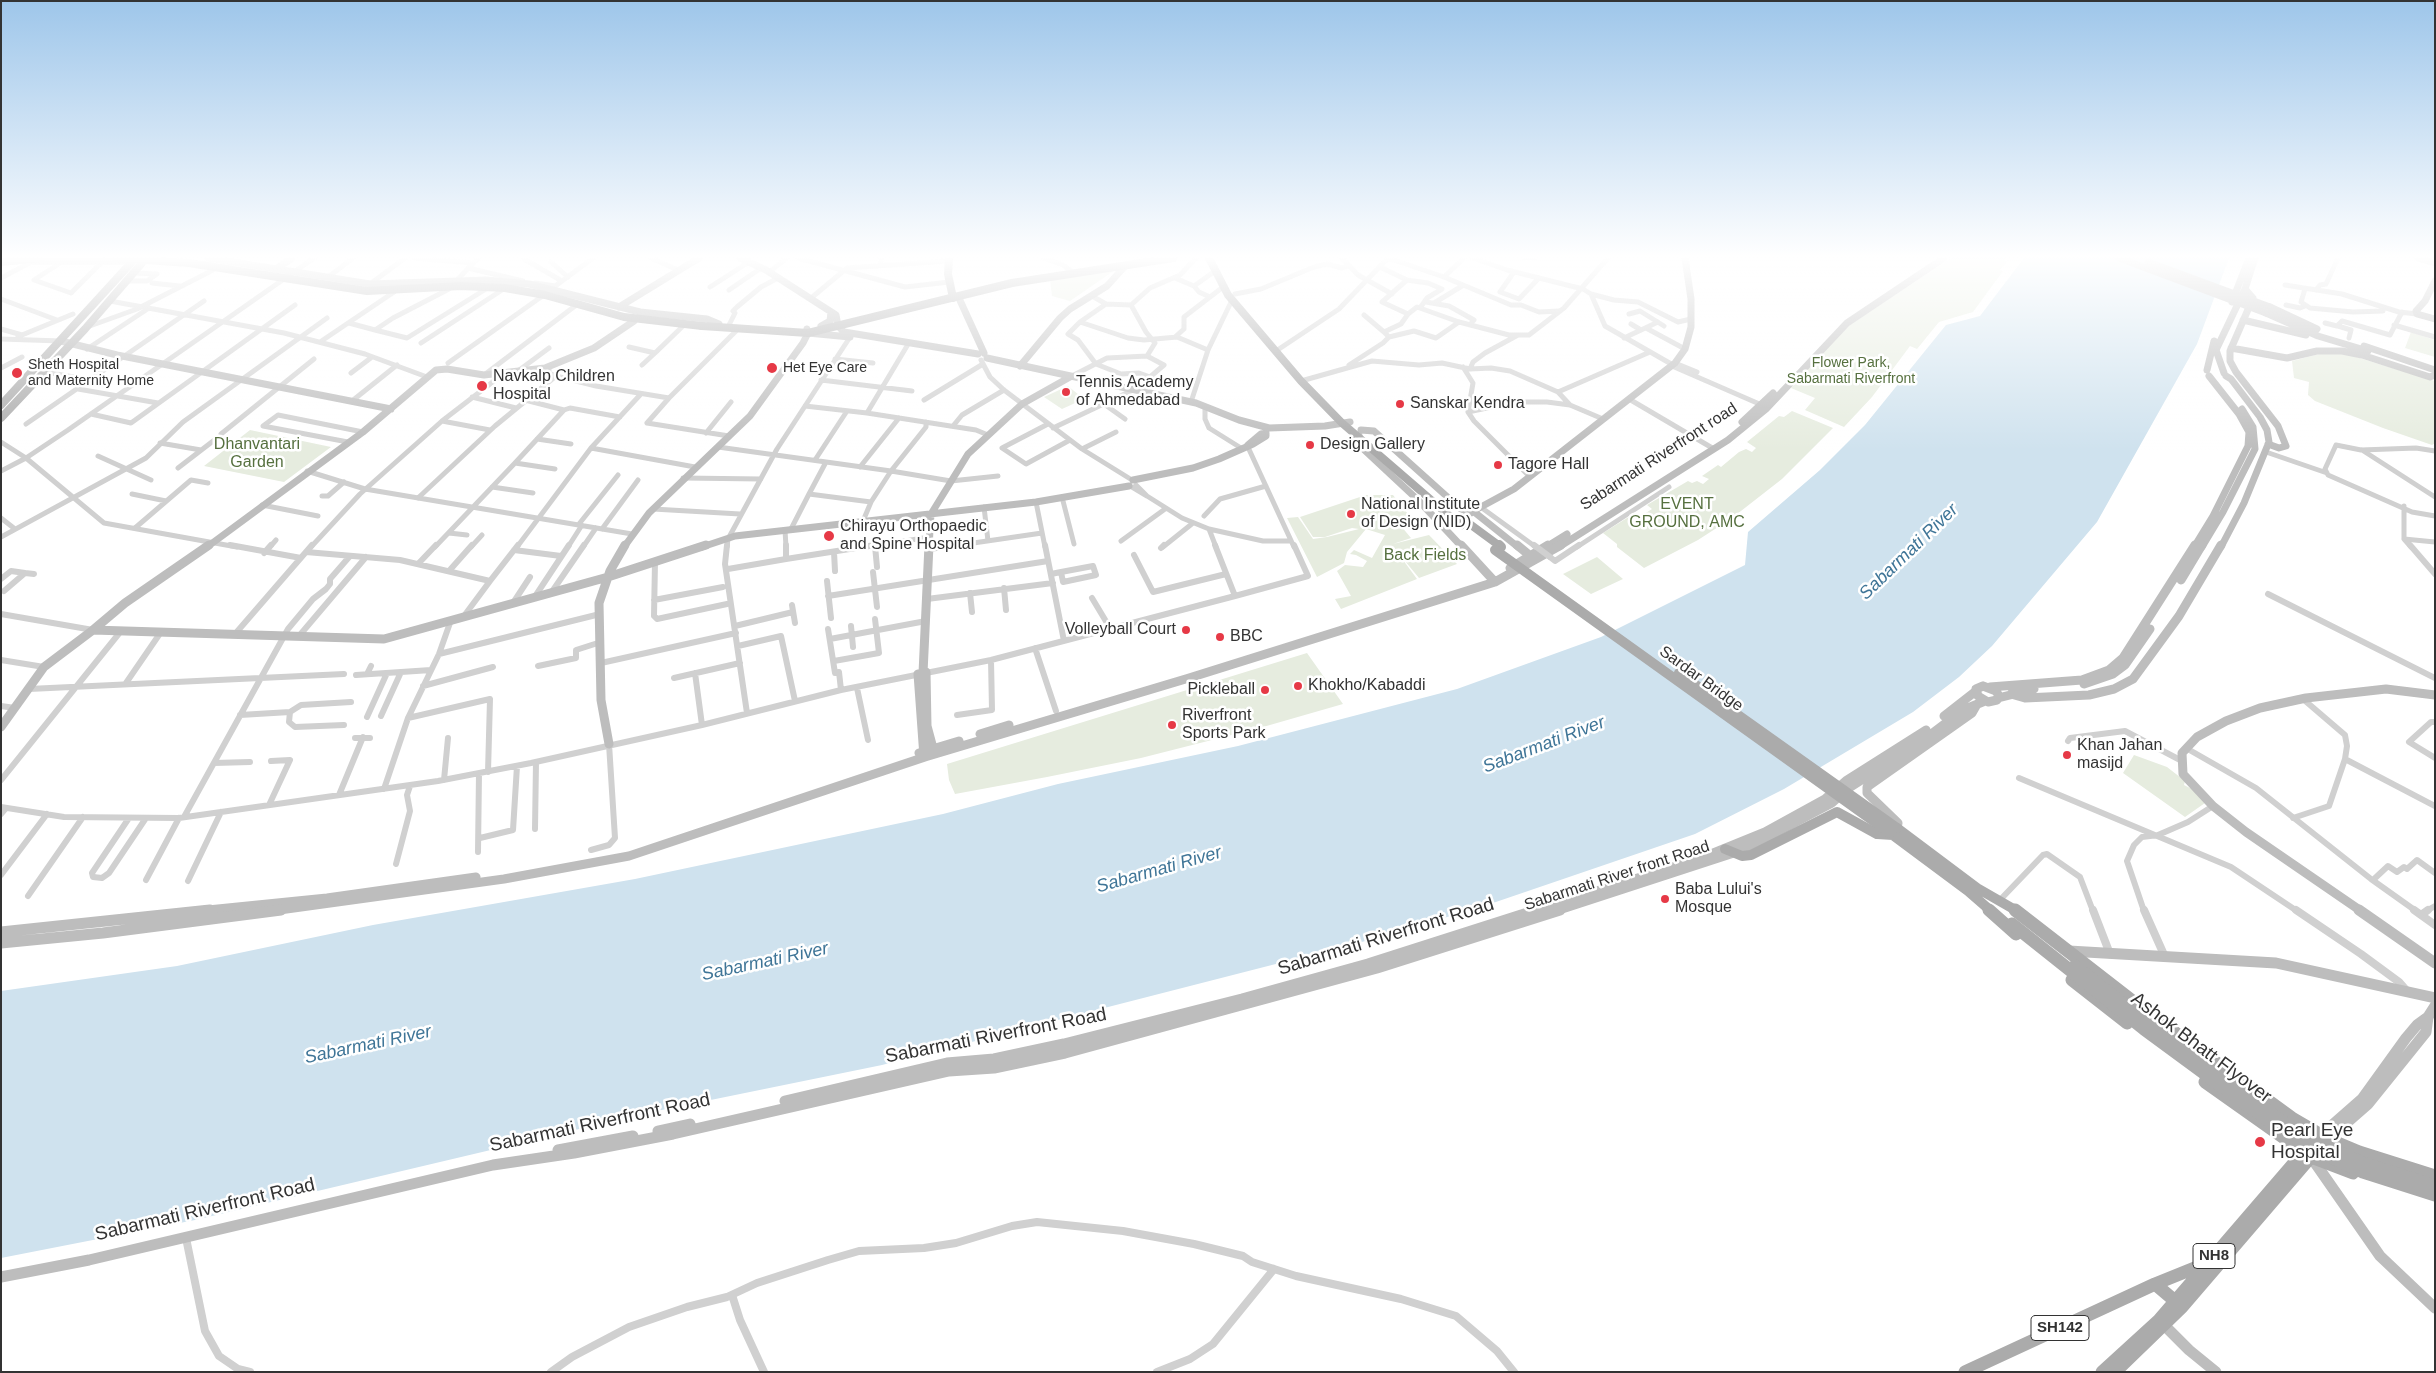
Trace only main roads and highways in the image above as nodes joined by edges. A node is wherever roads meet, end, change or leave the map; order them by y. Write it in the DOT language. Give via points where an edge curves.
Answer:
graph roads {
  1 [pos="77,322"];
  2 [pos="91,322"];
  3 [pos="675,322"];
  4 [pos="684,322"];
  5 [pos="715,322"];
  6 [pos="846,322"];
  7 [pos="966,322"];
  8 [pos="1255,322"];
  9 [pos="1256,322"];
  10 [pos="719,324"];
  11 [pos="838,324"];
  12 [pos="705,325"];
  13 [pos="807,331"];
  14 [pos="981,357"];
  15 [pos="2415,364"];
  16 [pos="2208,373"];
  17 [pos="2435,375"];
  18 [pos="2225,376"];
  19 [pos="1303,380"];
  20 [pos="3,401"];
  21 [pos="1,418"];
  22 [pos="1239,420"];
  23 [pos="1353,427"];
  24 [pos="1454,502"];
  25 [pos="1472,512"];
  26 [pos="1533,559"];
  27 [pos="1980,703"];
  28 [pos="1893,832"];
  29 [pos="1729,851"];
  30 [pos="1973,890"];
  31 [pos="2015,922"];
  32 [pos="1448,943"];
  33 [pos="2428,1017"];
  34 [pos="2325,1137"];
  35 [pos="641,1140"];
  36 [pos="2307,1154"];
  37 [pos="2435,1176"];
  38 [pos="2435,1186"];
  39 [pos="2435,1195"];
  40 [pos="2435,1200"];
  41 [pos="2208,1263"];
  42 [pos="2155,1284"];
  43 [pos="2179,1304"];
  44 [pos="2160,1325"];
  45 [pos="1965,1372"];
  46 [pos="2102,1372"];
  47 [pos="2115,1372"];
  1 -- 20 [label="main road"];
  2 -- 21 [label="main road"];
  3 -- 12 [label="main road, bridge"];
  4 -- 12 [label="main road, bridge"];
  5 -- 10 [label="main road"];
  6 -- 11 [label="main road"];
  7 -- 14 [label="main road"];
  8 -- 19 [label="main road"];
  9 -- 19 [label="main road"];
  10 -- 12 [label="main road"];
  10 -- 13 [label="main road"];
  11 -- 13 [label="main road"];
  11 -- 13 [label="main road"];
  12 -- 13 [label="main road" via="784,333"];
  15 -- 17 [label="main road"];
  16 -- 18 [label="main road" via="2218,379"];
  19 -- 23 [label="main road, Sardar Bridge"];
  22 -- 23 [label="main road" via="1245,426 1267,431 1314,432"];
  23 -- 24 [label="main road" via="1374,431"];
  23 -- 28 [label="main road, Sardar Bridge, bridge" via="1465,524"];
  25 -- 26 [label="main road"];
  27 -- 29 [label="main road, Sabarmati River front Road" via="1963,710 1816,812"];
  28 -- 29 [label="main road" via="1877,834 1837,812 1751,855 1742,856"];
  28 -- 30 [label="main road, Sardar Bridge"];
  30 -- 31 [label="main road, Ashok Bhatt Flyover"];
  30 -- 34 [label="main road" via="2021,914 2261,1097"];
  30 -- 36 [label="main road" via="2002,922 2105,1007"];
  31 -- 38 [label="main road, Ashok Bhatt Flyover, bridge" via="2283,1122 2362,1163"];
  31 -- 39 [label="main road, Ashok Bhatt Flyover, bridge" via="2144,1029 2280,1129 2363,1172"];
  32 -- 35 [label="main road" via="1270,999 1065,1053 994,1068 940,1073"];
  33 -- 34 [label="main road" via="2426,1032 2368,1104"];
  34 -- 36 [label="main road, NH8"];
  34 -- 37 [label="main road" via="2359,1152"];
  36 -- 40 [label="main road" via="2341,1169"];
  36 -- 41 [label="main road, NH8"];
  36 -- 43 [label="main road, NH8"];
  41 -- 42 [label="main road"];
  41 -- 43 [label="main road, NH8"];
  42 -- 43 [label="main road"];
  42 -- 45 [label="main road, SH142"];
  43 -- 44 [label="main road, NH8"];
  44 -- 46 [label="main road, NH8"];
  44 -- 47 [label="main road, NH8"];
}
